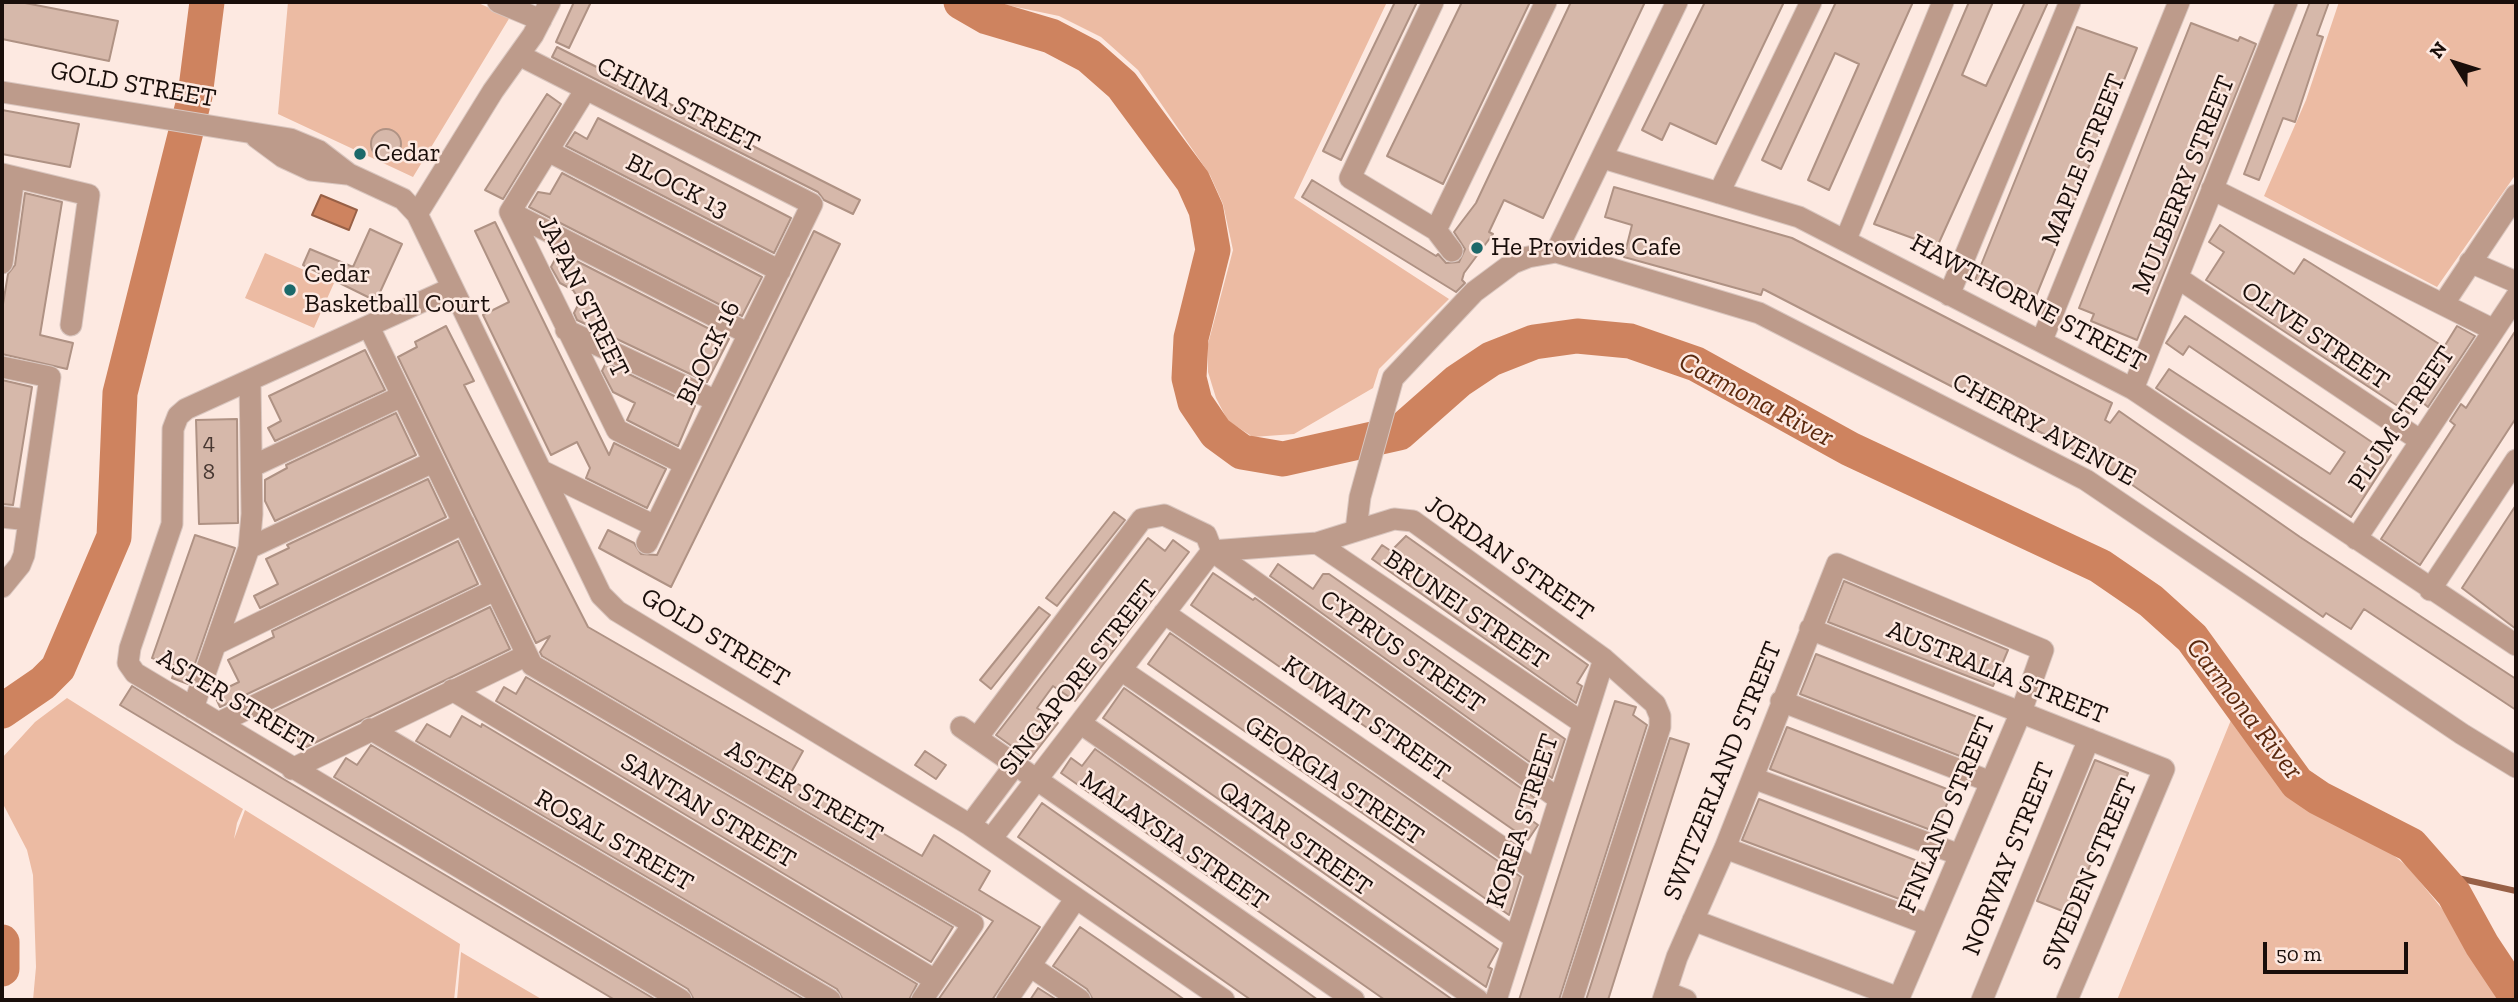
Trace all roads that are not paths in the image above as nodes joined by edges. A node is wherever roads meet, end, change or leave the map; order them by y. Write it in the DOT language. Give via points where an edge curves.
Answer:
graph roads {
  1 [pos="498,2"];
  2 [pos="1433,2"];
  3 [pos="1546,2"];
  4 [pos="1677,2"];
  5 [pos="1811,2"];
  6 [pos="1943,2"];
  7 [pos="2070,2"];
  8 [pos="2179,2"];
  9 [pos="2287,2"];
  10 [pos="546,11"];
  11 [pos="519,55"];
  12 [pos="586,89"];
  13 [pos="2,92"];
  14 [pos="548,151"];
  15 [pos="1603,158"];
  16 [pos="8,176"];
  17 [pos="2212,189"];
  18 [pos="1719,193"];
  19 [pos="2516,195"];
  20 [pos="812,204"];
  21 [pos="510,212"];
  22 [pos="417,214"];
  23 [pos="1436,230"];
  24 [pos="1846,239"];
  25 [pos="1452,251"];
  26 [pos="1556,252"];
  27 [pos="2470,262"];
  28 [pos="2,263"];
  29 [pos="779,271"];
  30 [pos="2178,278"];
  31 [pos="2516,282"];
  32 [pos="452,288"];
  33 [pos="1949,295"];
  34 [pos="2516,297"];
  35 [pos="2444,303"];
  36 [pos="71,325"];
  37 [pos="369,327"];
  38 [pos="566,330"];
  39 [pos="2494,330"];
  40 [pos="749,334"];
  41 [pos="2042,340"];
  42 [pos="2,367"];
  43 [pos="250,381"];
  44 [pos="2133,389"];
  45 [pos="400,397"];
  46 [pos="716,401"];
  47 [pos="2421,441"];
  48 [pos="2516,460"];
  49 [pos="433,462"];
  50 [pos="685,464"];
  51 [pos="253,467"];
  52 [pos="542,471"];
  53 [pos="2,517"];
  54 [pos="29,520"];
  55 [pos="464,523"];
  56 [pos="1356,530"];
  57 [pos="2356,539"];
  58 [pos="1317,543"];
  59 [pos="248,548"];
  60 [pos="1212,551"];
  61 [pos="2,587"];
  62 [pos="495,590"];
  63 [pos="2430,590"];
  64 [pos="1164,614"];
  65 [pos="1810,629"];
  66 [pos="216,644"];
  67 [pos="2516,645"];
  68 [pos="2043,650"];
  69 [pos="525,656"];
  70 [pos="1604,659"];
  71 [pos="1121,670"];
  72 [pos="452,691"];
  73 [pos="1782,701"];
  74 [pos="193,708"];
  75 [pos="2021,712"];
  76 [pos="218,723"];
  77 [pos="1080,723"];
  78 [pos="1583,723"];
  79 [pos="369,729"];
  80 [pos="2089,739"];
  81 [pos="1015,765"];
  82 [pos="2516,767"];
  83 [pos="292,769"];
  84 [pos="2164,769"];
  85 [pos="1753,778"];
  86 [pos="1036,779"];
  87 [pos="1991,782"];
  88 [pos="1559,799"];
  89 [pos="970,825"];
  90 [pos="991,839"];
  91 [pos="1725,848"];
  92 [pos="1960,855"];
  93 [pos="1536,871"];
  94 [pos="1076,898"];
  95 [pos="1693,920"];
  96 [pos="1930,925"];
  97 [pos="1515,938"];
  98 [pos="1030,966"];
  99 [pos="935,981"];
  100 [pos="1664,996"];
  101 [pos="1898,999"];
  102 [pos="681,1000"];
  103 [pos="830,1000"];
  104 [pos="922,1000"];
  105 [pos="1007,1000"];
  106 [pos="1080,1000"];
  107 [pos="1224,1000"];
  108 [pos="1354,1000"];
  109 [pos="1478,1000"];
  110 [pos="1496,1000"];
  111 [pos="1572,1000"];
  112 [pos="1686,1000"];
  113 [pos="1982,1000"];
  114 [pos="2067,1000"];
  1 -- 10 [label="street"];
  2 -- 23 [label="street" via="1350,178"];
  3 -- 23 [label="street"];
  4 -- 15 [label="street"];
  5 -- 18 [label="street"];
  6 -- 24 [label="street"];
  7 -- 33 [label="street"];
  8 -- 41 [label="street, MAPLE STREET"];
  9 -- 17 [label="street, MULBERRY STREET"];
  10 -- 11 [label="street"];
  11 -- 12 [label="street, CHINA STREET"];
  11 -- 22 [label="street"];
  12 -- 14 [label="street, JAPAN STREET"];
  12 -- 20 [label="street, CHINA STREET"];
  13 -- 22 [label="street, GOLD STREET" via="245,133 311,170 349,174 403,199"];
  14 -- 21 [label="street, JAPAN STREET"];
  14 -- 29 [label="street, BLOCK 13"];
  15 -- 18 [label="street, HAWTHORNE STREET"];
  15 -- 26 [label="street"];
  16 -- 28 [label="street"];
  16 -- 36 [label="street" via="89,195"];
  17 -- 30 [label="street, MULBERRY STREET"];
  17 -- 35 [label="street"];
  18 -- 24 [label="street, HAWTHORNE STREET" via="1799,217"];
  19 -- 27 [label="street"];
  20 -- 29 [label="street, BLOCK 16"];
  21 -- 38 [label="street, JAPAN STREET"];
  21 -- 40 [label="street"];
  22 -- 32 [label="street, GOLD STREET"];
  23 -- 25 [label="street"];
  24 -- 33 [label="street, HAWTHORNE STREET"];
  26 -- 56 [label="street" via="1528,257 1463,301 1394,378 1360,497"];
  26 -- 82 [label="street, CHERRY AVENUE" via="1759,313 2086,480"];
  27 -- 31 [label="street"];
  27 -- 35 [label="street"];
  29 -- 40 [label="street, BLOCK 16"];
  30 -- 44 [label="street, MULBERRY STREET"];
  30 -- 47 [label="street, OLIVE STREET"];
  32 -- 37 [label="street, ASTER STREET"];
  32 -- 52 [label="street, GOLD STREET"];
  33 -- 41 [label="street, HAWTHORNE STREET"];
  34 -- 39 [label="street, PLUM STREET"];
  35 -- 39 [label="street"];
  37 -- 43 [label="street, ASTER STREET"];
  37 -- 45 [label="street, ASTER STREET"];
  38 -- 46 [label="street"];
  38 -- 50 [label="street, JAPAN STREET" via="617,430"];
  39 -- 47 [label="street, PLUM STREET"];
  40 -- 46 [label="street, BLOCK 16"];
  41 -- 44 [label="street, HAWTHORNE STREET"];
  42 -- 54 [label="street" via="50,377"];
  43 -- 51 [label="street"];
  43 -- 74 [label="street, ASTER STREET" via="178,416 173,429 172,524 130,648 128,663 135,673"];
  44 -- 57 [label="street, HAWTHORNE STREET"];
  45 -- 49 [label="street, ASTER STREET"];
  45 -- 51 [label="street"];
  46 -- 50 [label="street, BLOCK 16"];
  47 -- 57 [label="street, PLUM STREET"];
  48 -- 63 [label="street"];
  49 -- 55 [label="street, ASTER STREET"];
  49 -- 59 [label="street"];
  50 -- 52 [label="street, BLOCK 16" via="651,534"];
  51 -- 59 [label="street"];
  52 -- 89 [label="street, GOLD STREET" via="601,595 617,611"];
  53 -- 54 [label="street"];
  54 -- 61 [label="street" via="20,565"];
  55 -- 62 [label="street, ASTER STREET"];
  55 -- 66 [label="street"];
  56 -- 58 [label="street, JORDAN STREET"];
  56 -- 70 [label="street, JORDAN STREET" via="1394,519 1413,521"];
  57 -- 63 [label="street, HAWTHORNE STREET"];
  58 -- 60 [label="street, JORDAN STREET"];
  58 -- 78 [label="street, BRUNEI STREET"];
  59 -- 66 [label="street"];
  60 -- 64 [label="street, SINGAPORE STREET"];
  60 -- 81 [label="street, MALAYSIA STREET" via="1206,536 1164,515 1142,519 969,733"];
  60 -- 88 [label="street, CYPRUS STREET"];
  62 -- 69 [label="street, ASTER STREET"];
  62 -- 76 [label="street"];
  63 -- 67 [label="street, HAWTHORNE STREET"];
  64 -- 71 [label="street, SINGAPORE STREET"];
  64 -- 93 [label="street, KUWAIT STREET"];
  65 -- 68 [label="street, SWITZERLAND STREET" via="1837,564"];
  65 -- 73 [label="street, SWITZERLAND STREET"];
  65 -- 75 [label="street, AUSTRALIA STREET"];
  66 -- 74 [label="street"];
  68 -- 75 [label="street, FINLAND STREET"];
  69 -- 72 [label="street"];
  69 -- 99 [label="street, ASTER STREET" via="532,665 973,924"];
  70 -- 78 [label="street, KOREA STREET"];
  70 -- 111 [label="street, JORDAN STREET" via="1655,704 1660,727"];
  71 -- 77 [label="street, SINGAPORE STREET"];
  71 -- 97 [label="street, GEORGIA STREET"];
  72 -- 79 [label="street"];
  72 -- 99 [label="street, SANTAN STREET"];
  73 -- 85 [label="street, SWITZERLAND STREET"];
  73 -- 87 [label="street"];
  74 -- 76 [label="street, ASTER STREET"];
  75 -- 80 [label="street, AUSTRALIA STREET"];
  75 -- 87 [label="street, FINLAND STREET"];
  76 -- 83 [label="street, ASTER STREET"];
  77 -- 86 [label="street, SINGAPORE STREET"];
  77 -- 109 [label="street, QATAR STREET"];
  78 -- 88 [label="street, KOREA STREET"];
  79 -- 83 [label="street"];
  79 -- 103 [label="street, ROSAL STREET"];
  80 -- 84 [label="street, AUSTRALIA STREET"];
  80 -- 113 [label="street, NORWAY STREET"];
  81 -- 86 [label="street, MALAYSIA STREET"];
  81 -- 89 [label="street, SINGAPORE STREET"];
  83 -- 102 [label="street, ASTER STREET"];
  84 -- 114 [label="street, SWEDEN STREET"];
  85 -- 91 [label="street, SWITZERLAND STREET"];
  85 -- 92 [label="street"];
  86 -- 90 [label="street, SINGAPORE STREET"];
  86 -- 108 [label="street, MALAYSIA STREET"];
  87 -- 92 [label="street, FINLAND STREET"];
  88 -- 93 [label="street, KOREA STREET"];
  89 -- 90 [label="street, GOLD STREET"];
  90 -- 94 [label="street, GOLD STREET"];
  91 -- 95 [label="street, SWITZERLAND STREET"];
  91 -- 96 [label="street"];
  92 -- 96 [label="street, FINLAND STREET"];
  93 -- 97 [label="street, KOREA STREET"];
  94 -- 98 [label="street"];
  94 -- 107 [label="street, GOLD STREET"];
  95 -- 100 [label="street, SWITZERLAND STREET"];
  95 -- 101 [label="street"];
  96 -- 101 [label="street, FINLAND STREET"];
  97 -- 110 [label="street, KOREA STREET"];
  98 -- 105 [label="street"];
  98 -- 106 [label="street"];
  99 -- 104 [label="street, ASTER STREET"];
  100 -- 112 [label="street"];
}
